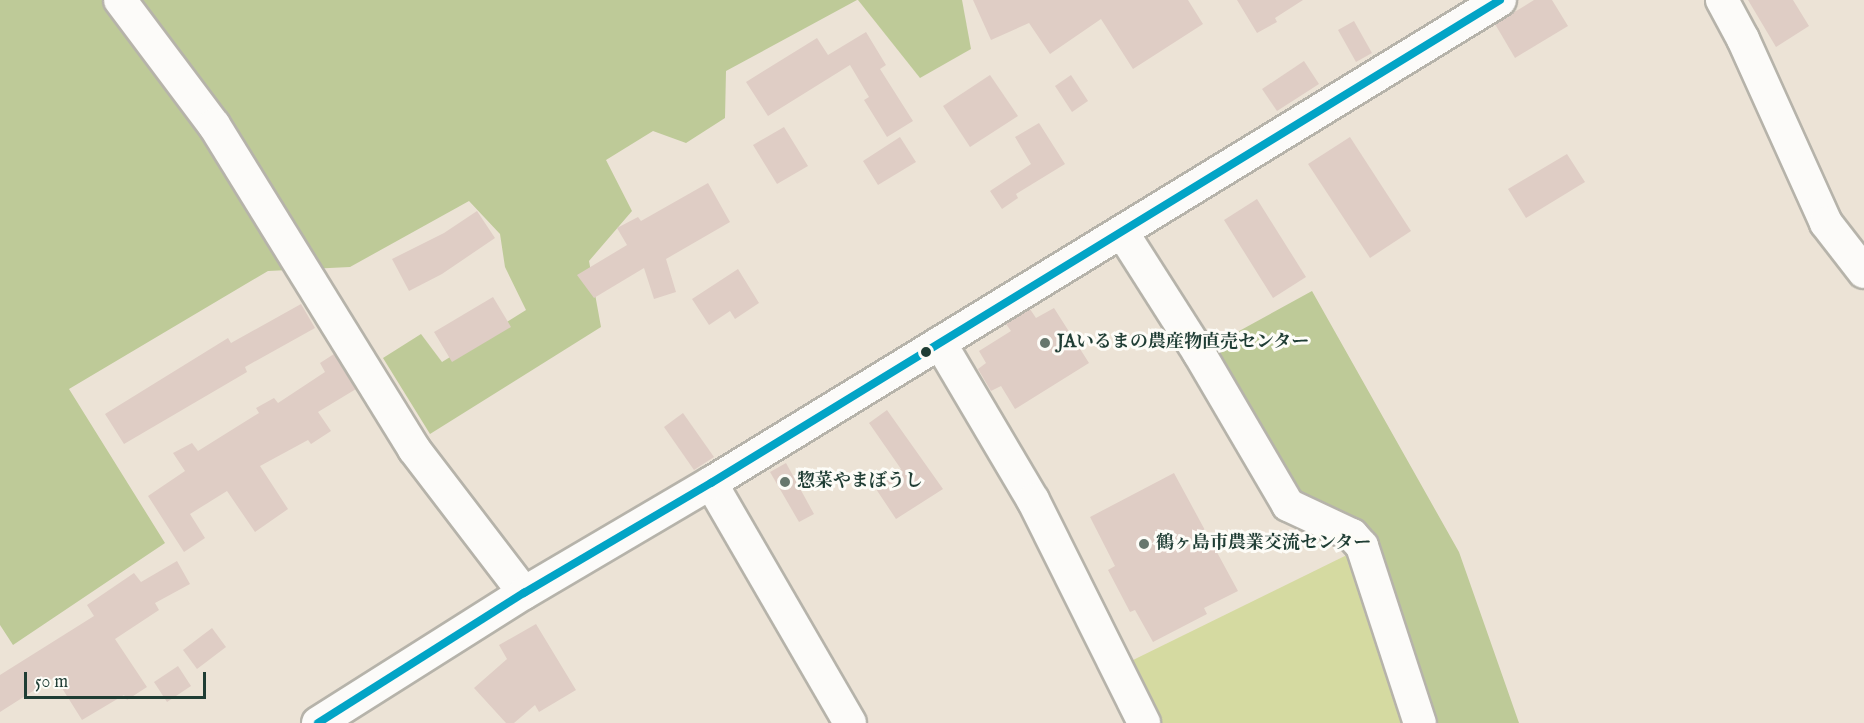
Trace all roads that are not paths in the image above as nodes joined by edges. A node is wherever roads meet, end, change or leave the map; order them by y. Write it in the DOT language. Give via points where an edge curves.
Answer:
graph roads {
  1 [pos="120,0"];
  2 [pos="1500,0"];
  3 [pos="1722,0"];
  4 [pos="1122,232"];
  5 [pos="1864,272"];
  6 [pos="940,343"];
  7 [pos="711,483"];
  8 [pos="524,593"];
  9 [pos="318,723"];
  10 [pos="850,723"];
  11 [pos="1144,723"];
  12 [pos="1420,723"];
  1 -- 8 [label="street" via="214,125 414,449"];
  2 -- 4 [label="street"];
  3 -- 5 [label="street" via="1826,223"];
  4 -- 6 [label="street"];
  4 -- 12 [label="street" via="1288,505 1352,535 1362,546"];
  6 -- 7 [label="street"];
  6 -- 11 [label="street" via="1033,500"];
  7 -- 8 [label="street"];
  7 -- 10 [label="street"];
  8 -- 9 [label="street"];
}
